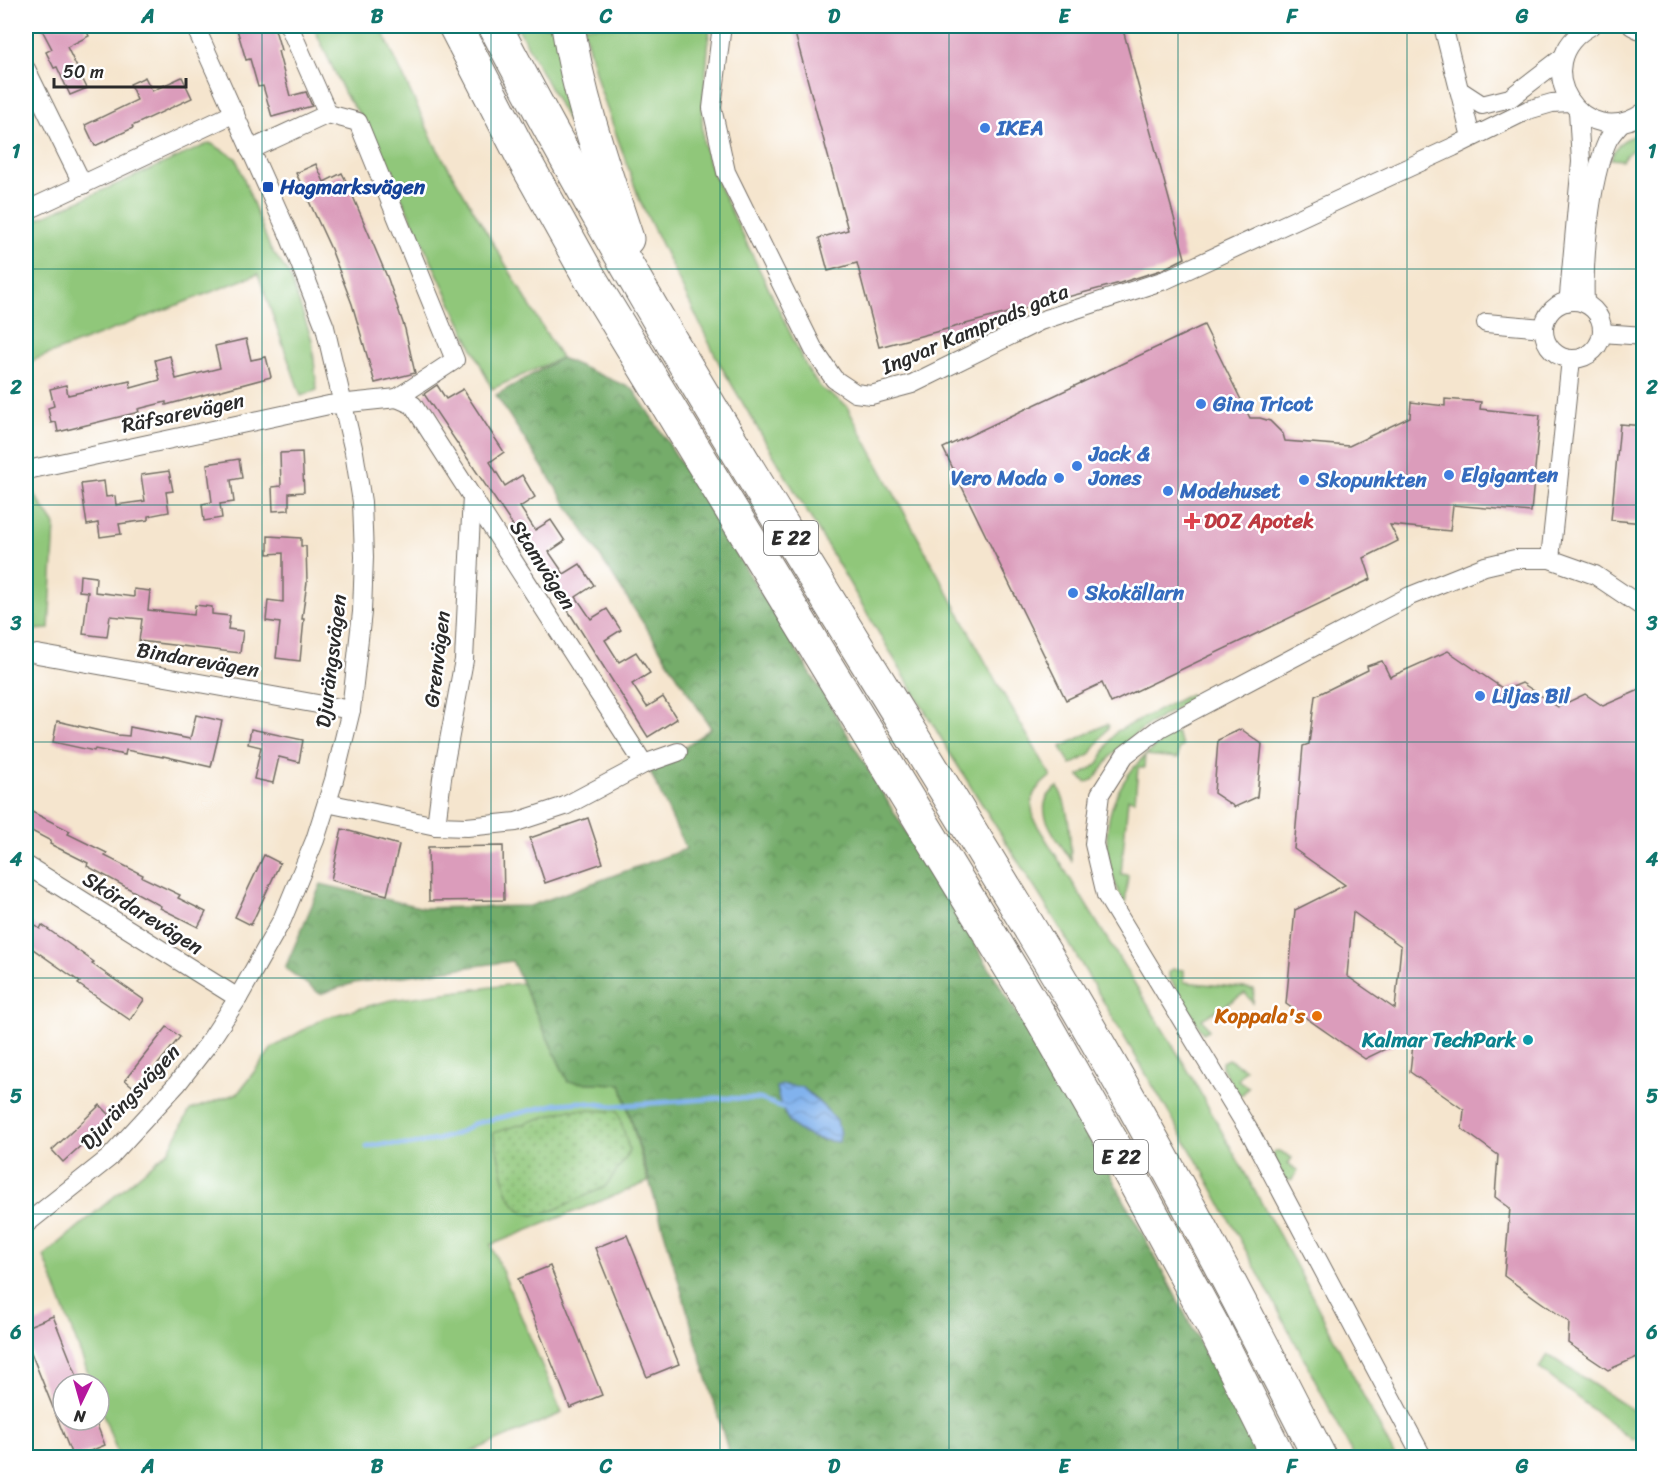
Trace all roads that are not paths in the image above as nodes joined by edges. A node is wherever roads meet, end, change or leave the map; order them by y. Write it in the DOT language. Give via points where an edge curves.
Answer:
graph roads {
  1 [pos="195,26"];
  2 [pos="289,26"];
  3 [pos="455,26"];
  4 [pos="495,26"];
  5 [pos="568,26"];
  6 [pos="719,26"];
  7 [pos="1443,26"];
  8 [pos="1592,26"];
  9 [pos="1632,26"];
  10 [pos="1574,32"];
  11 [pos="1644,32"];
  12 [pos="1562,58"];
  13 [pos="26,69"];
  14 [pos="1459,90"];
  15 [pos="1574,106"];
  16 [pos="235,113"];
  17 [pos="328,114"];
  18 [pos="1635,120"];
  19 [pos="1471,137"];
  20 [pos="250,150"];
  21 [pos="83,185"];
  22 [pos="26,210"];
  23 [pos="1576,303"];
  24 [pos="648,304"];
  25 [pos="1486,323"];
  26 [pos="1544,328"];
  27 [pos="1602,333"];
  28 [pos="1644,336"];
  29 [pos="1571,359"];
  30 [pos="397,399"];
  31 [pos="343,404"];
  32 [pos="32,469"];
  33 [pos="472,496"];
  34 [pos="1550,559"];
  35 [pos="1644,608"];
  36 [pos="37,654"];
  37 [pos="351,710"];
  38 [pos="678,752"];
  39 [pos="644,764"];
  40 [pos="327,803"];
  41 [pos="436,826"];
  42 [pos="26,866"];
  43 [pos="238,998"];
  44 [pos="26,1222"];
  45 [pos="1279,1458"];
  46 [pos="1320,1458"];
  47 [pos="1424,1458"];
  1 -- 16 [label="street, Djurängsvägen"];
  2 -- 17 [label="street"];
  3 -- 45 [label="highway, E 22" via="590,278 1060,1050 1210,1320"];
  4 -- 24 [label="highway, E 22"];
  5 -- 24 [label="highway" via="588,117"];
  6 -- 19 [label="street, Ingvar Kamprads gata" via="712,108 726,172 814,350 834,379 855,393 871,395 912,384 1040,321 1165,280"];
  7 -- 14 [label="street"];
  8 -- 10 [label="street"];
  9 -- 11 [label="street"];
  10 -- 12 [label="street"];
  12 -- 14 [label="street" via="1510,98 1482,105"];
  12 -- 15 [label="street" via="1561,81"];
  13 -- 21 [label="street"];
  14 -- 19 [label="street"];
  15 -- 18 [label="street" via="1598,122"];
  15 -- 19 [label="street, Ingvar Kamprads gata" via="1552,103 1528,110"];
  15 -- 23 [label="street" via="1581,162 1569,295"];
  16 -- 20 [label="street, Djurängsvägen"];
  16 -- 21 [label="street"];
  17 -- 20 [label="street"];
  17 -- 30 [label="street" via="358,122 455,360"];
  18 -- 23 [label="street" via="1608,139 1599,164 1584,287"];
  20 -- 31 [label="street, Djurängsvägen" via="288,233 324,327"];
  21 -- 22 [label="street"];
  23 -- 26 [label="street" via="1551,311"];
  23 -- 27 [label="street" via="1598,315"];
  24 -- 46 [label="highway, E 22" via="1072,1000 1245,1310"];
  25 -- 26 [label="street"];
  26 -- 29 [label="street" via="1548,345"];
  27 -- 28 [label="street"];
  27 -- 29 [label="street" via="1588,355"];
  29 -- 34 [label="street"];
  30 -- 31 [label="street"];
  30 -- 33 [label="street, Stamvägen" via="413,405"];
  31 -- 32 [label="street, Räfsarevägen"];
  31 -- 37 [label="street, Djurängsvägen" via="362,502 364,557"];
  33 -- 39 [label="street, Stamvägen"];
  33 -- 41 [label="street, Grenvägen" via="464,660"];
  34 -- 35 [label="street" via="1595,575"];
  34 -- 47 [label="street" via="1515,559 1485,566 1410,596 1254,677 1160,728 1125,755 1100,794 1094,844 1106,895 1251,1134"];
  36 -- 37 [label="street, Bindarevägen"];
  37 -- 40 [label="street, Djurängsvägen"];
  38 -- 39 [label="street"];
  39 -- 41 [label="street" via="565,806 516,822"];
  40 -- 41 [label="street"];
  40 -- 43 [label="street, Djurängsvägen" via="282,920"];
  42 -- 43 [label="street, Skördarevägen"];
  43 -- 44 [label="street, Djurängsvägen" via="177,1084 109,1158"];
}
